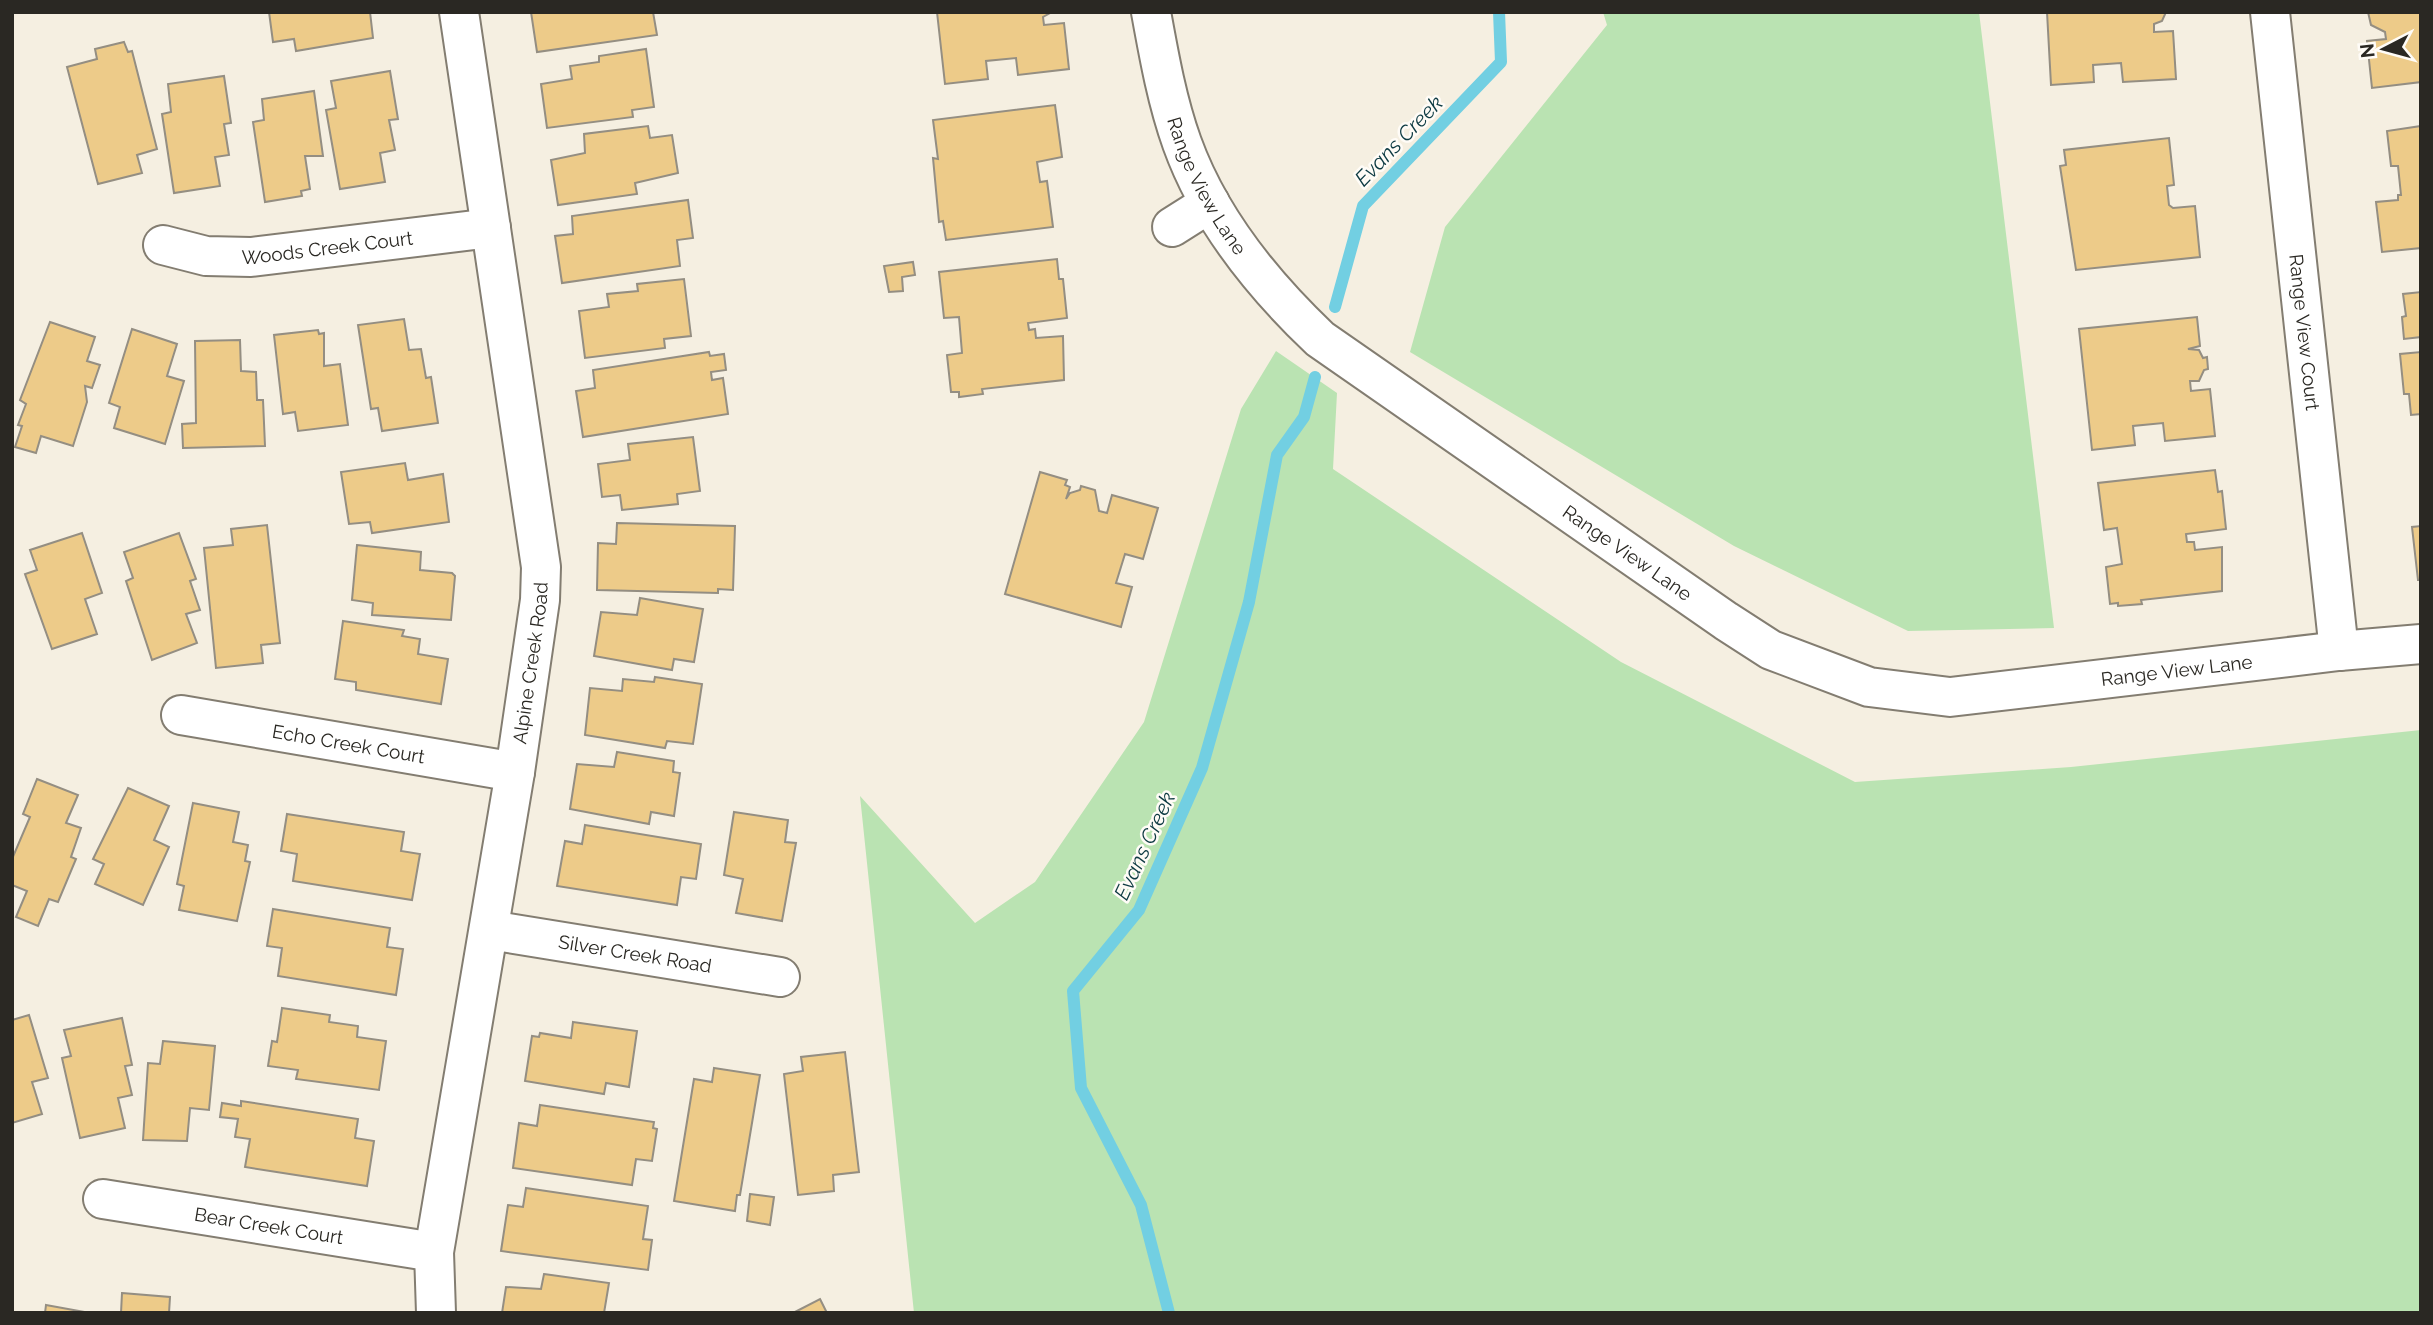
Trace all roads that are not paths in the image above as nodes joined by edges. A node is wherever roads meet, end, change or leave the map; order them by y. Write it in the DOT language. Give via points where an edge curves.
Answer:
graph roads {
  1 [pos="459,12"];
  2 [pos="1151,12"];
  3 [pos="2270,12"];
  4 [pos="1210,203"];
  5 [pos="1172,227"];
  6 [pos="491,228"];
  7 [pos="163,245"];
  8 [pos="2421,645"];
  9 [pos="2339,651"];
  10 [pos="181,715"];
  11 [pos="515,772"];
  12 [pos="490,930"];
  13 [pos="780,978"];
  14 [pos="103,1199"];
  15 [pos="435,1252"];
  16 [pos="436,1313"];
  1 -- 6 [label="street, Alpine Creek Road"];
  2 -- 4 [label="street, Range View Lane" via="1182,144"];
  3 -- 9 [label="street, Range View Court"];
  4 -- 5 [label="street"];
  4 -- 9 [label="street, Range View Lane" via="1279,300 1320,339 1770,650 1869,687 1950,697"];
  6 -- 7 [label="street, Woods Creek Court" via="251,257 206,256"];
  6 -- 11 [label="street, Alpine Creek Road" via="541,567"];
  8 -- 9 [label="street, Range View Lane"];
  10 -- 11 [label="street, Echo Creek Court"];
  11 -- 12 [label="street, Alpine Creek Road"];
  12 -- 13 [label="street, Silver Creek Road"];
  12 -- 15 [label="street, Alpine Creek Road"];
  14 -- 15 [label="street, Bear Creek Court"];
  15 -- 16 [label="street, Alpine Creek Road"];
}
